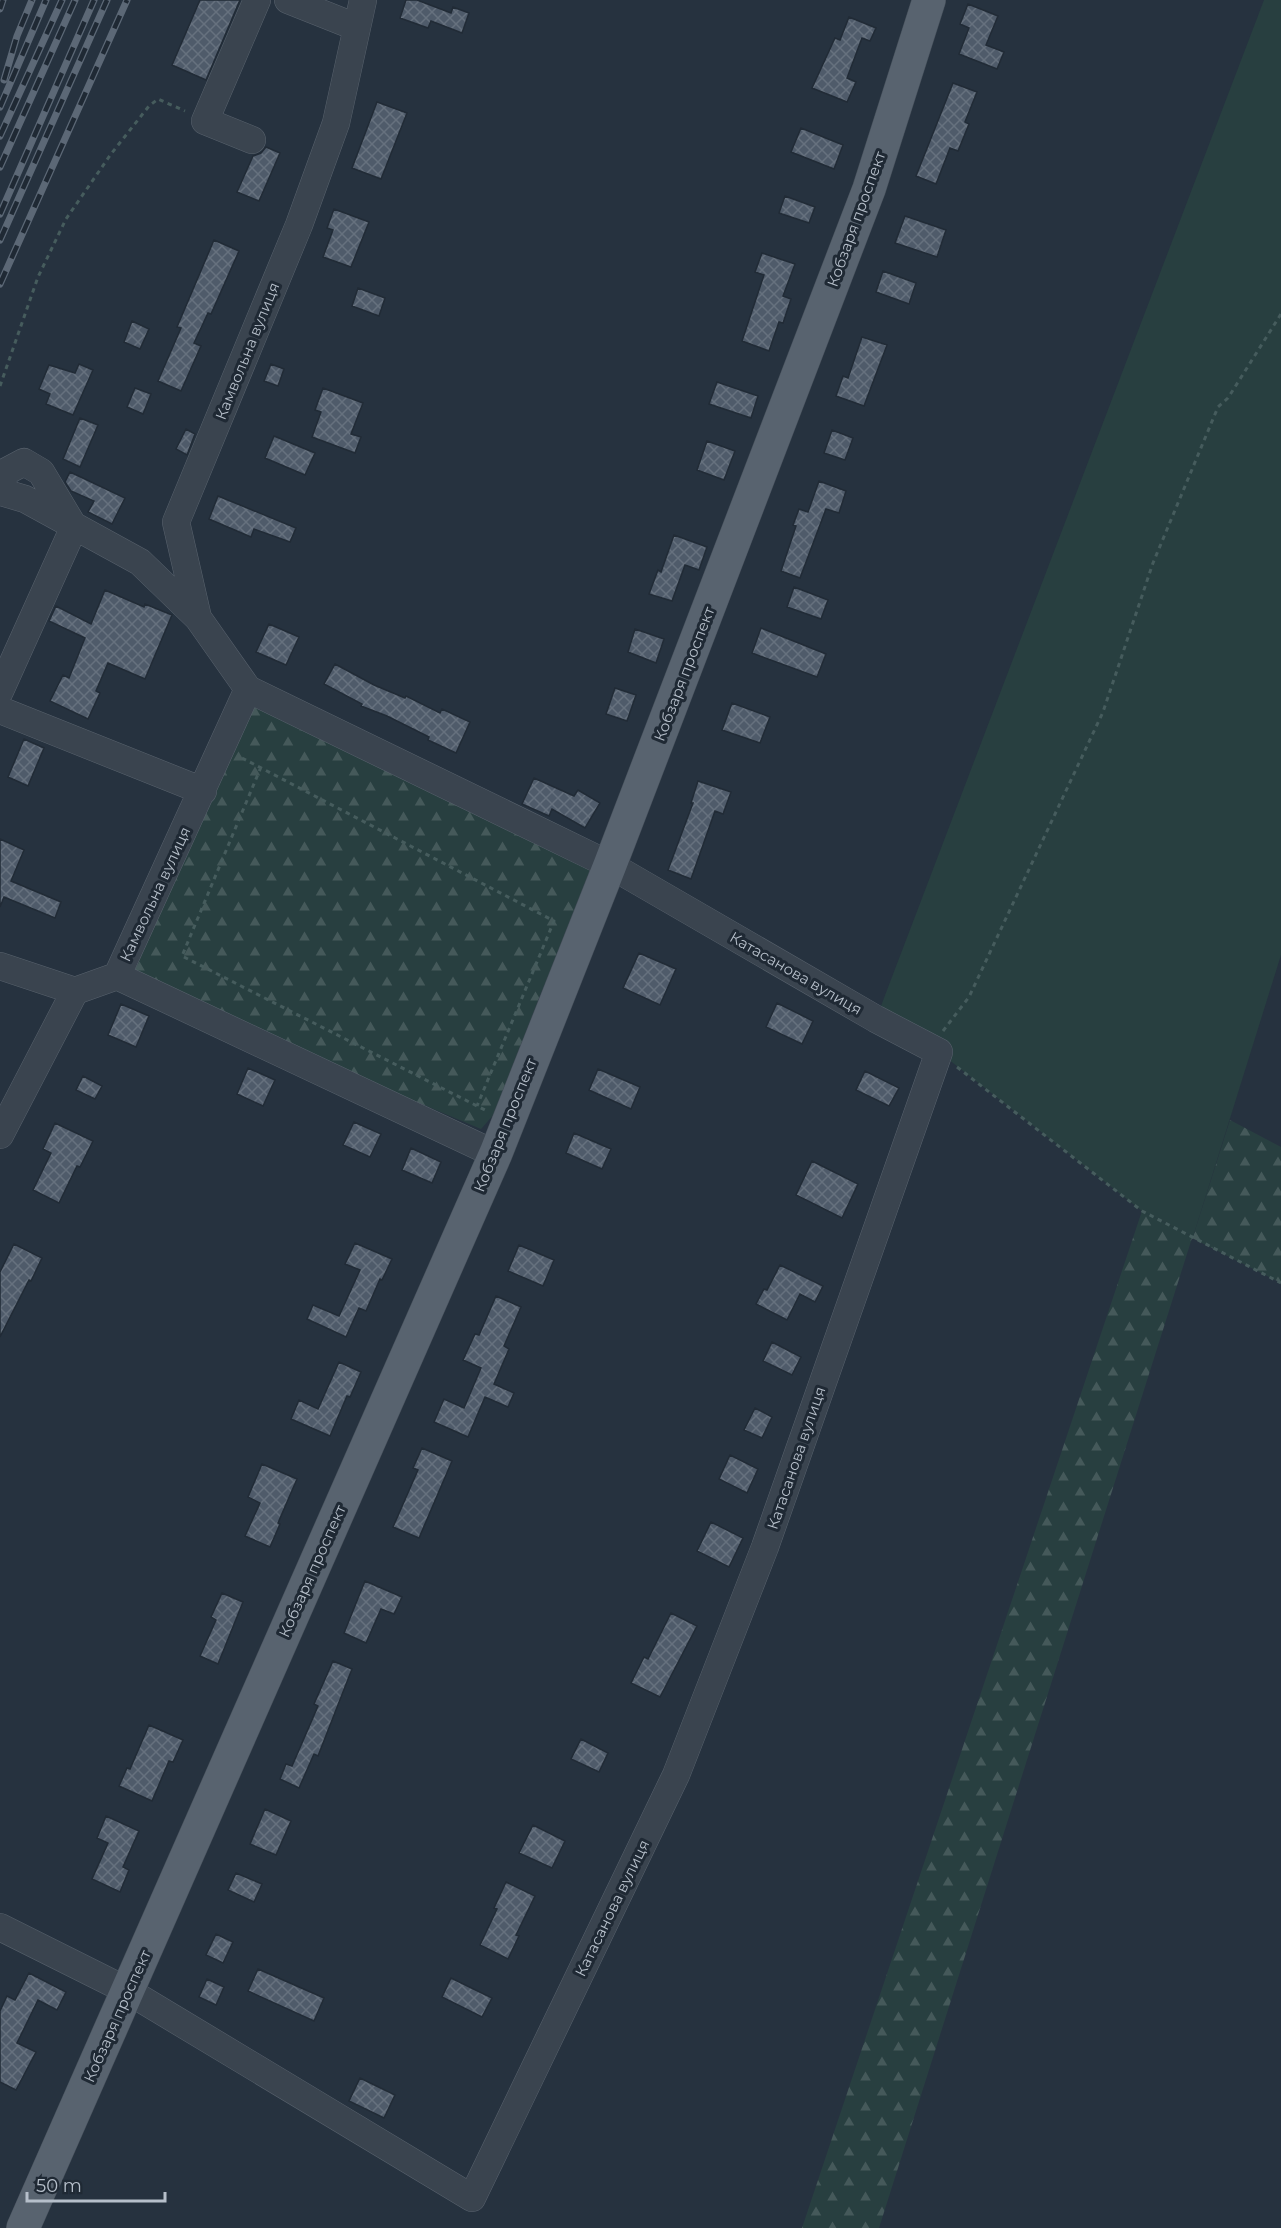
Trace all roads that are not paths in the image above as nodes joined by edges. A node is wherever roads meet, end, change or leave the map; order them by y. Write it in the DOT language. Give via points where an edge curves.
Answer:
graph roads {
  1 [pos="257,0"];
  2 [pos="288,0"];
  3 [pos="363,0"];
  4 [pos="929,0"];
  5 [pos="356,27"];
  6 [pos="252,140"];
  7 [pos="198,618"];
  8 [pos="248,689"];
  9 [pos="0,691"];
  10 [pos="0,710"];
  11 [pos="203,791"];
  12 [pos="610,865"];
  13 [pos="0,966"];
  14 [pos="117,976"];
  15 [pos="75,991"];
  16 [pos="0,1135"];
  17 [pos="495,1154"];
  18 [pos="0,1927"];
  19 [pos="128,1990"];
  20 [pos="23,2228"];
  1 -- 6 [label="street" via="206,121"];
  2 -- 5 [label="street"];
  3 -- 5 [label="street, Камвольна вулиця"];
  4 -- 12 [label="main road, Кобзаря проспект" via="869,189"];
  5 -- 7 [label="street, Камвольна вулиця" via="336,123 325,154 176,522"];
  7 -- 8 [label="street, Камвольна вулиця"];
  7 -- 9 [label="street" via="140,562 74,527"];
  8 -- 11 [label="street, Камвольна вулиця"];
  8 -- 12 [label="street, Камвольна вулиця"];
  10 -- 11 [label="street"];
  11 -- 14 [label="street, Камвольна вулиця"];
  12 -- 17 [label="main road, Кобзаря проспект"];
  12 -- 19 [label="street, Катасанова вулиця" via="932,1049 765,1547 676,1775 472,2198"];
  13 -- 15 [label="street"];
  14 -- 15 [label="street, Камвольна вулиця"];
  14 -- 17 [label="street"];
  15 -- 16 [label="street"];
  17 -- 19 [label="main road, Кобзаря проспект"];
  18 -- 19 [label="street"];
  19 -- 20 [label="main road, Кобзаря проспект"];
}
